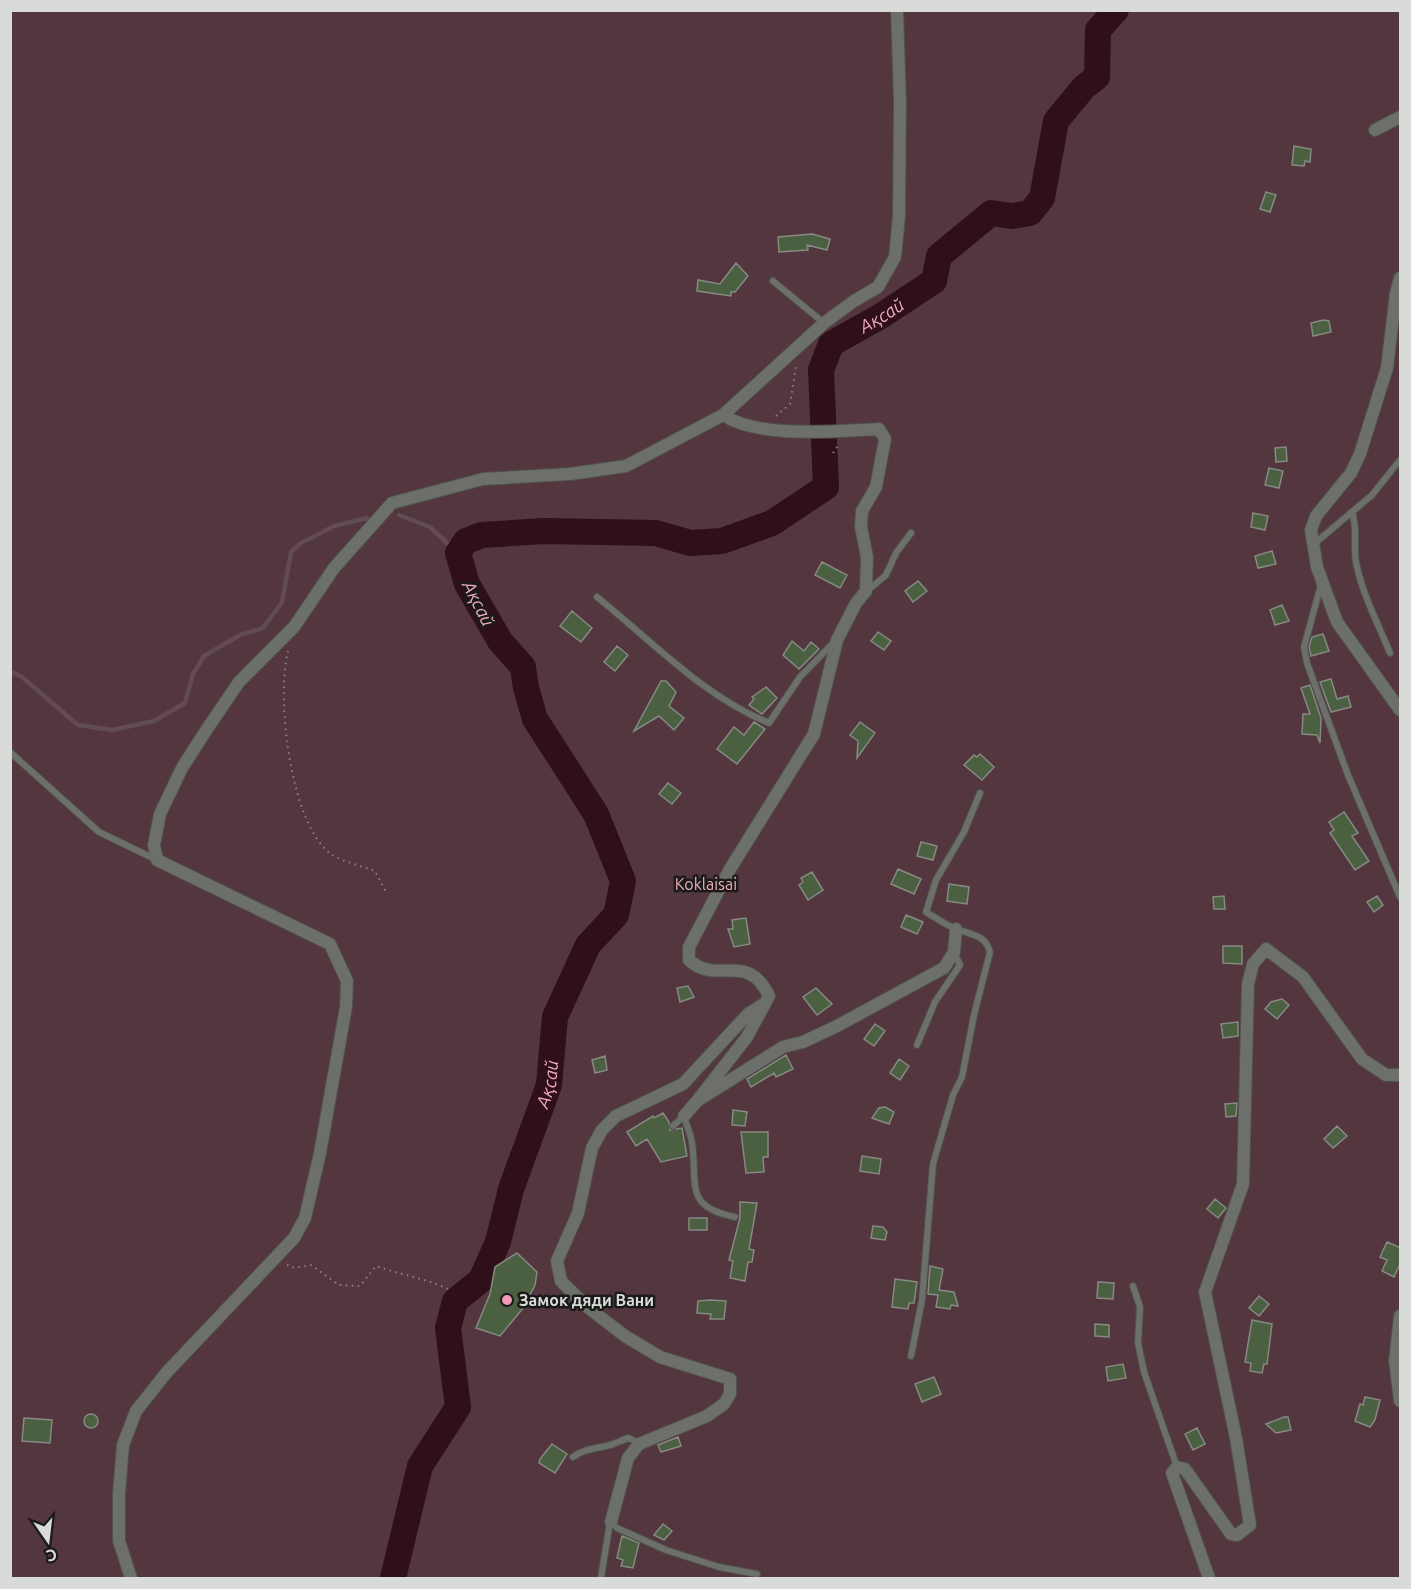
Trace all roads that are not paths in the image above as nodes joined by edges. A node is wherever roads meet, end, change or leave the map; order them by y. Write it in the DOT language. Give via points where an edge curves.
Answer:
graph roads {
  1 [pos="897,10"];
  2 [pos="1401,117"];
  3 [pos="1375,130"];
  4 [pos="1401,278"];
  5 [pos="773,281"];
  6 [pos="824,323"];
  7 [pos="723,415"];
  8 [pos="1401,460"];
  9 [pos="1352,512"];
  10 [pos="911,533"];
  11 [pos="1313,544"];
  12 [pos="1322,580"];
  13 [pos="866,591"];
  14 [pos="597,597"];
  15 [pos="837,640"];
  16 [pos="1390,653"];
  17 [pos="1401,710"];
  18 [pos="10,752"];
  19 [pos="980,793"];
  20 [pos="157,860"];
  21 [pos="1401,897"];
  22 [pos="956,929"];
  23 [pos="954,952"];
  24 [pos="766,1003"];
  25 [pos="917,1045"];
  26 [pos="1401,1075"];
  27 [pos="697,1101"];
  28 [pos="684,1116"];
  29 [pos="673,1126"];
  30 [pos="735,1216"];
  31 [pos="1133,1286"];
  32 [pos="1401,1316"];
  33 [pos="911,1356"];
  34 [pos="1401,1401"];
  35 [pos="639,1444"];
  36 [pos="573,1456"];
  37 [pos="1177,1467"];
  38 [pos="610,1522"];
  39 [pos="757,1574"];
  40 [pos="131,1578"];
  41 [pos="601,1578"];
  42 [pos="1209,1578"];
  1 -- 6 [label="street" via="900,102 895,257 878,287"];
  2 -- 3 [label="street"];
  4 -- 11 [label="street" via="1381,394 1351,473 1316,516 1311,530"];
  5 -- 6 [label="lane"];
  6 -- 7 [label="street"];
  7 -- 13 [label="street" via="760,429 879,429 885,439 876,487 862,511"];
  7 -- 20 [label="street" via="626,466 483,479 392,503 334,568 294,627 238,682 182,768 160,814 154,845"];
  8 -- 9 [label="lane"];
  9 -- 11 [label="lane"];
  9 -- 16 [label="lane" via="1362,586"];
  10 -- 13 [label="lane" via="886,575"];
  11 -- 12 [label="street"];
  12 -- 17 [label="street" via="1337,622"];
  12 -- 21 [label="lane" via="1304,647 1307,663 1348,775"];
  13 -- 15 [label="street"];
  14 -- 15 [label="lane" via="726,703 769,723 800,677"];
  15 -- 24 [label="street" via="814,734 730,869 689,947 689,960 696,967 748,970 763,983 769,996"];
  18 -- 20 [label="lane" via="99,832"];
  19 -- 22 [label="lane" via="964,832 936,880 926,912"];
  20 -- 40 [label="street" via="330,944 347,981 334,1080 305,1218 294,1238 136,1411 123,1444 120,1541"];
  22 -- 23 [label="street"];
  22 -- 33 [label="lane" via="980,937 988,943 990,952 962,1077 933,1164 922,1300"];
  23 -- 25 [label="lane" via="960,965 935,1002"];
  23 -- 27 [label="street" via="944,968 931,976 837,1026 783,1047"];
  24 -- 27 [label="street" via="747,1036"];
  24 -- 35 [label="street" via="748,1014 683,1084 616,1116 603,1130 592,1148 578,1213 557,1261 561,1281 625,1336 660,1357 730,1379 730,1394 724,1404 707,1416"];
  26 -- 37 [label="street" via="1386,1074 1362,1059 1303,977 1280,959 1266,949 1253,964 1248,984 1243,1184 1204,1292 1236,1438 1250,1525 1247,1530 1232,1534 1185,1469"];
  27 -- 28 [label="street"];
  28 -- 29 [label="lane"];
  28 -- 30 [label="lane" via="692,1140 698,1200 707,1209"];
  31 -- 37 [label="lane" via="1140,1306 1138,1343 1144,1371"];
  32 -- 34 [label="street" via="1395,1360"];
  35 -- 36 [label="lane" via="629,1438"];
  35 -- 38 [label="street" via="628,1458"];
  37 -- 42 [label="street" via="1172,1473"];
  38 -- 39 [label="lane" via="666,1550"];
  38 -- 41 [label="lane"];
}
